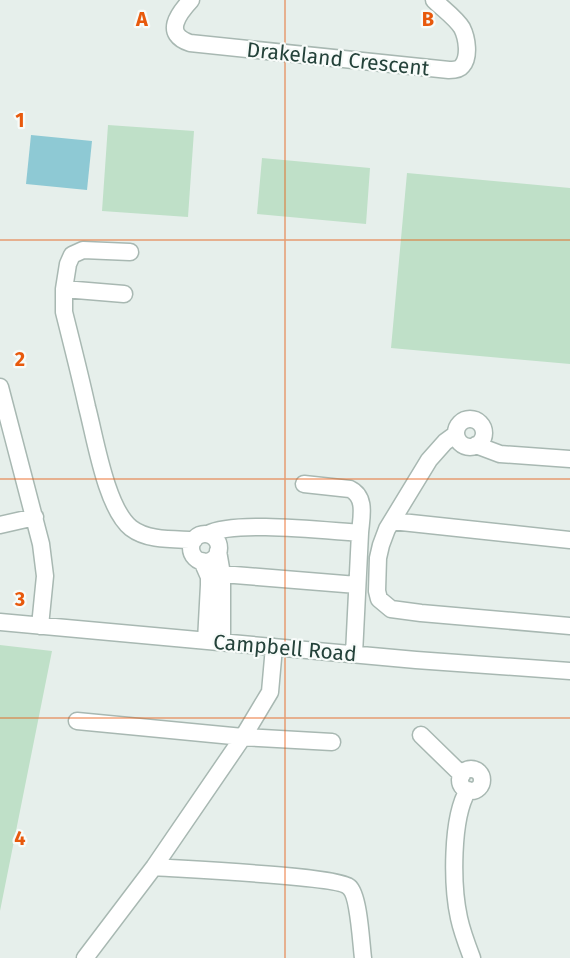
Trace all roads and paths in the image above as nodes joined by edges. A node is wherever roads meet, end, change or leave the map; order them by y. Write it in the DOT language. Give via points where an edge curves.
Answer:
graph roads {
  1 [pos="191,0"];
  2 [pos="434,0"];
  3 [pos="130,252"];
  4 [pos="64,289"];
  5 [pos="124,294"];
  6 [pos="0,387"];
  7 [pos="456,434"];
  8 [pos="476,445"];
  9 [pos="570,459"];
  10 [pos="304,484"];
  11 [pos="34,517"];
  12 [pos="392,520"];
  13 [pos="0,525"];
  14 [pos="360,533"];
  15 [pos="570,540"];
  16 [pos="199,547"];
  17 [pos="222,574"];
  18 [pos="357,585"];
  19 [pos="0,622"];
  20 [pos="40,626"];
  21 [pos="570,626"];
  22 [pos="214,642"];
  23 [pos="273,647"];
  24 [pos="354,654"];
  25 [pos="570,671"];
  26 [pos="78,721"];
  27 [pos="421,735"];
  28 [pos="243,737"];
  29 [pos="332,742"];
  30 [pos="154,867"];
  31 [pos="85,958"];
  32 [pos="363,958"];
  33 [pos="472,958"];
  1 -- 2 [label="street, Drakeland Crescent" via="175,23 178,36 190,43 458,69 466,58 465,37 461,27"];
  3 -- 4 [label="street" via="76,252 68,264"];
  4 -- 5 [label="street"];
  4 -- 16 [label="street" via="64,312 102,468 117,508 130,527 145,535"];
  6 -- 11 [label="street"];
  7 -- 8 [label="street" via="465,446"];
  7 -- 8 [label="street" via="463,420 474,419 484,432"];
  7 -- 12 [label="street" via="429,460"];
  8 -- 9 [label="street" via="500,454"];
  10 -- 14 [label="street" via="357,492 362,506"];
  11 -- 13 [label="street"];
  11 -- 20 [label="street" via="45,576"];
  12 -- 15 [label="street"];
  12 -- 21 [label="street" via="378,558 377,591 379,599 391,609"];
  14 -- 16 [label="street" via="219,529"];
  14 -- 18 [label="street"];
  16 -- 17 [label="street" via="212,560 218,551"];
  16 -- 22 [label="street" via="209,577"];
  17 -- 18 [label="street"];
  17 -- 22 [label="street"];
  18 -- 24 [label="street"];
  19 -- 20 [label="street, Campbell Road"];
  20 -- 22 [label="street, Campbell Road"];
  22 -- 23 [label="street, Campbell Road"];
  23 -- 24 [label="street, Campbell Road"];
  23 -- 28 [label="street" via="270,692"];
  24 -- 25 [label="street, Campbell Road"];
  26 -- 28 [label="street"];
  27 -- 33 [label="street" via="465,783 455,851 458,916"];
  28 -- 29 [label="street"];
  28 -- 30 [label="street"];
  30 -- 31 [label="street"];
  30 -- 32 [label="street" via="346,884 356,902"];
}
